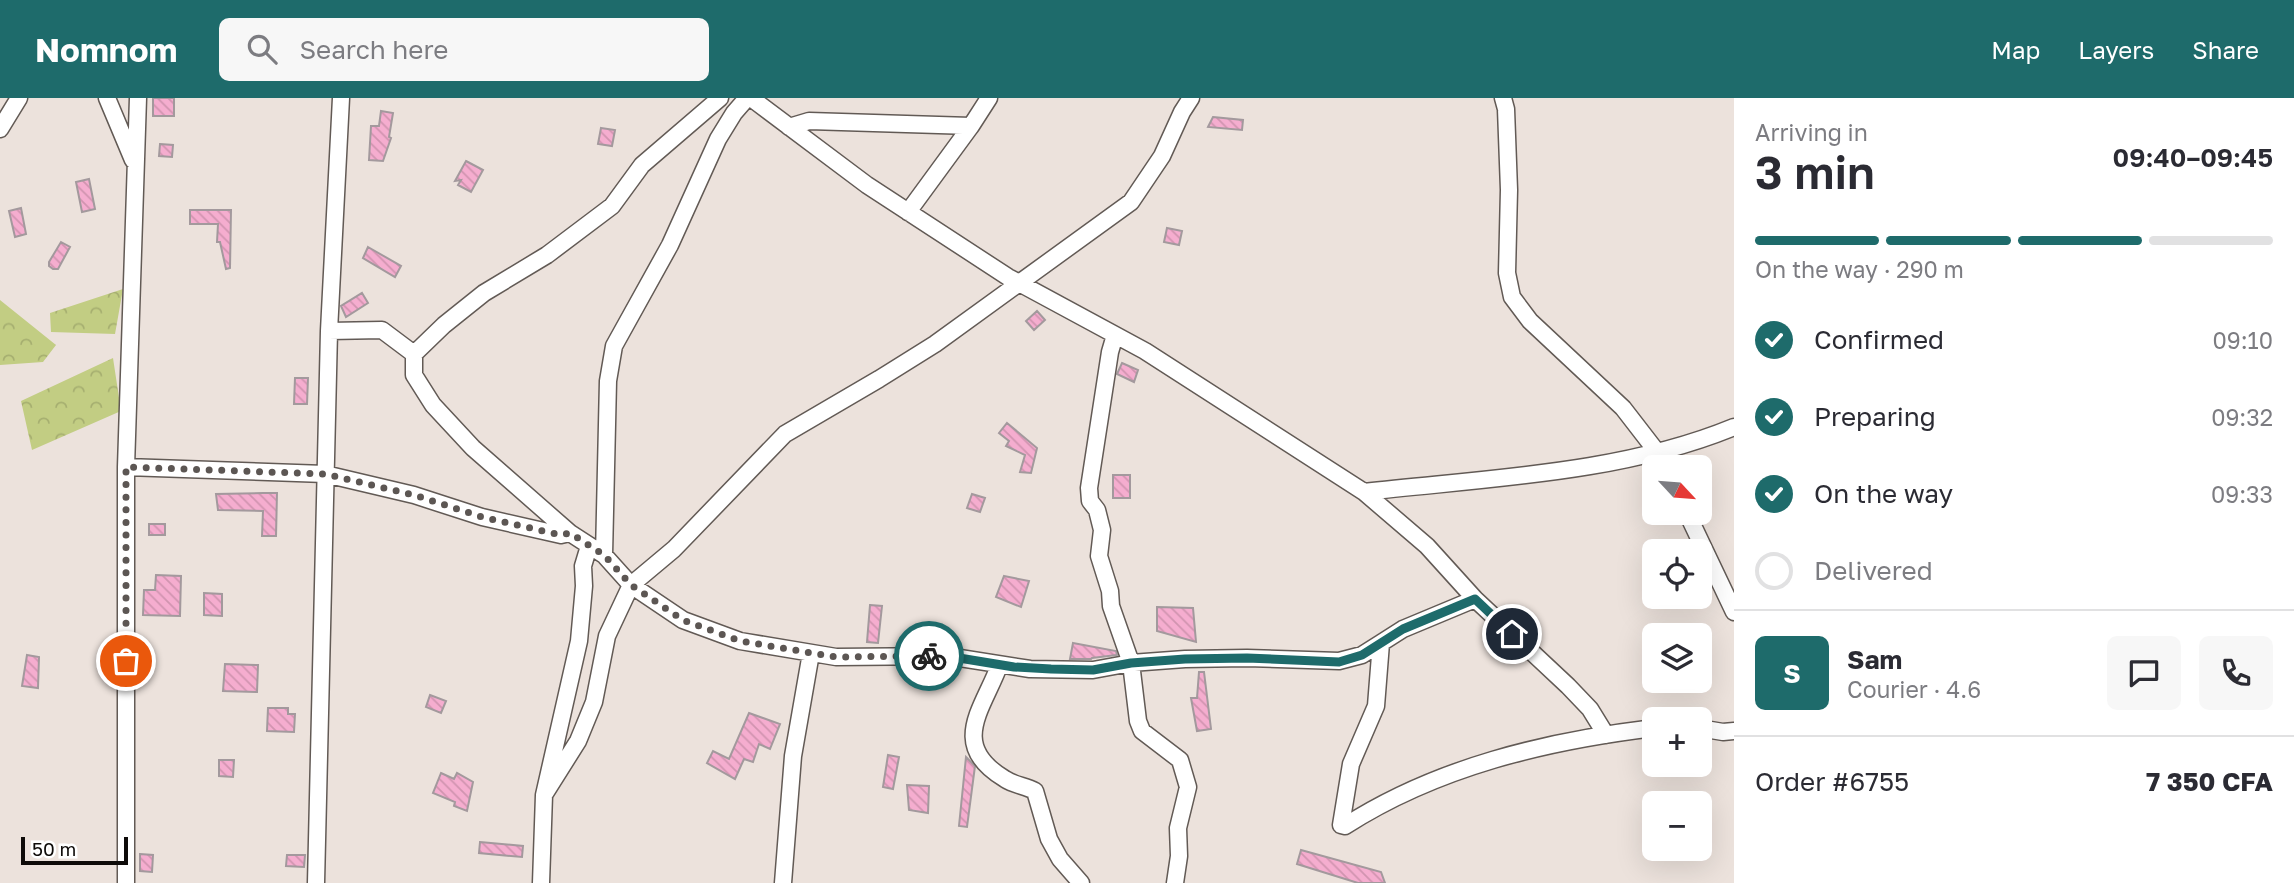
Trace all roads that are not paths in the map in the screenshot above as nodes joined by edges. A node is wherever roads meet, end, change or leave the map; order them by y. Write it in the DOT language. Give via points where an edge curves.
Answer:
graph roads {
  1 [pos="19,98"];
  2 [pos="107,98"];
  3 [pos="138,98"];
  4 [pos="341,98"];
  5 [pos="720,98"];
  6 [pos="749,98"];
  7 [pos="989,98"];
  8 [pos="1191,98"];
  9 [pos="1503,98"];
  10 [pos="971,126"];
  11 [pos="789,127"];
  12 [pos="0,129"];
  13 [pos="135,165"];
  14 [pos="908,212"];
  15 [pos="1019,284"];
  16 [pos="329,331"];
  17 [pos="1115,335"];
  18 [pos="414,354"];
  19 [pos="1734,427"];
  20 [pos="1657,452"];
  21 [pos="1658,455"];
  22 [pos="126,467"];
  23 [pos="325,474"];
  24 [pos="1364,492"];
  25 [pos="1693,525"];
  26 [pos="570,533"];
  27 [pos="589,546"];
  28 [pos="604,555"];
  29 [pos="631,585"];
  30 [pos="1475,599"];
  31 [pos="1734,612"];
  32 [pos="1381,643"];
  33 [pos="811,653"];
  34 [pos="1131,663"];
  35 [pos="999,666"];
  36 [pos="1642,730"];
  37 [pos="1712,731"];
  38 [pos="1734,731"];
  39 [pos="1606,735"];
  40 [pos="544,795"];
  41 [pos="126,883"];
  42 [pos="316,883"];
  43 [pos="541,883"];
  44 [pos="783,883"];
  45 [pos="1081,883"];
  46 [pos="1175,883"];
  1 -- 12 [label="street"];
  2 -- 13 [label="street"];
  3 -- 13 [label="street"];
  4 -- 16 [label="street"];
  5 -- 18 [label="street" via="642,165 612,206 547,255 484,293"];
  6 -- 11 [label="street"];
  6 -- 28 [label="street" via="718,139 670,245 614,346 608,381"];
  7 -- 10 [label="street"];
  8 -- 15 [label="street" via="1162,156 1131,202"];
  9 -- 20 [label="street" via="1509,190 1507,273 1512,297 1530,321 1623,408"];
  10 -- 11 [label="street" via="809,121"];
  10 -- 14 [label="street"];
  11 -- 14 [label="street"];
  13 -- 22 [label="street"];
  14 -- 15 [label="street"];
  15 -- 17 [label="street"];
  15 -- 29 [label="street" via="901,365 785,433 674,549"];
  16 -- 18 [label="street" via="382,330"];
  16 -- 23 [label="street"];
  17 -- 24 [label="street"];
  17 -- 34 [label="street" via="1089,488 1102,530 1099,556"];
  18 -- 26 [label="street" via="415,375 433,405 473,448"];
  19 -- 20 [label="street"];
  20 -- 21 [label="street"];
  20 -- 24 [label="street" via="1565,470"];
  22 -- 23 [label="street"];
  22 -- 41 [label="street"];
  23 -- 26 [label="street" via="482,517 561,535"];
  23 -- 42 [label="street"];
  24 -- 30 [label="street" via="1427,546"];
  25 -- 31 [label="street"];
  26 -- 27 [label="street"];
  27 -- 28 [label="street"];
  27 -- 40 [label="street" via="583,566 579,641"];
  28 -- 29 [label="street"];
  29 -- 33 [label="street" via="683,620 740,641"];
  29 -- 40 [label="street" via="607,636 594,702 578,741"];
  30 -- 32 [label="street"];
  30 -- 39 [label="street" via="1590,709"];
  32 -- 34 [label="street" via="1339,662 1247,658"];
  32 -- 39 [label="street" via="1376,706 1350,764 1343,826 1416,788 1492,760"];
  33 -- 35 [label="street" via="947,656"];
  33 -- 44 [label="street" via="793,756"];
  34 -- 35 [label="street" via="1093,670"];
  34 -- 46 [label="street" via="1142,732 1180,760 1188,788 1178,828"];
  35 -- 45 [label="street" via="972,735 987,766 1007,781 1035,791 1049,839"];
  36 -- 39 [label="street"];
  37 -- 38 [label="street"];
  40 -- 43 [label="street"];
}
